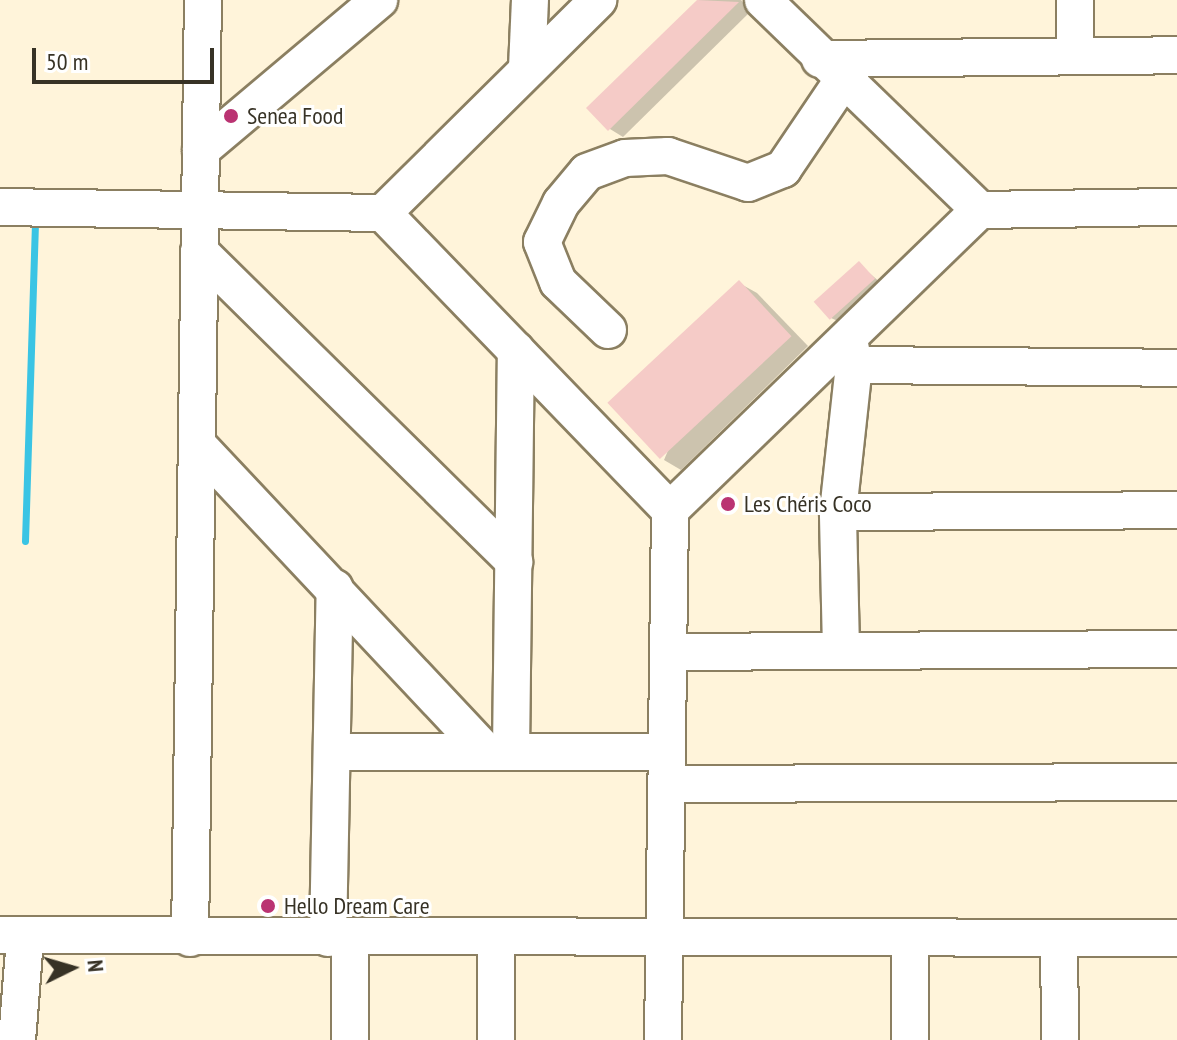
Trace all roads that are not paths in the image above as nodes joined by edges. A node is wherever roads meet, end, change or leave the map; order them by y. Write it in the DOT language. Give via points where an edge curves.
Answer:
graph roads {
  1 [pos="203,0"];
  2 [pos="379,0"];
  3 [pos="530,0"];
  4 [pos="598,0"];
  5 [pos="763,0"];
  6 [pos="1075,0"];
  7 [pos="1177,55"];
  8 [pos="1075,56"];
  9 [pos="527,68"];
  10 [pos="832,70"];
  11 [pos="201,150"];
  12 [pos="1177,207"];
  13 [pos="200,208"];
  14 [pos="26,209"];
  15 [pos="980,210"];
  16 [pos="383,213"];
  17 [pos="199,251"];
  18 [pos="608,330"];
  19 [pos="516,350"];
  20 [pos="851,350"];
  21 [pos="1177,368"];
  22 [pos="197,444"];
  23 [pos="670,510"];
  24 [pos="1177,510"];
  25 [pos="838,512"];
  26 [pos="514,562"];
  27 [pos="335,588"];
  28 [pos="841,649"];
  29 [pos="1177,649"];
  30 [pos="669,652"];
  31 [pos="332,752"];
  32 [pos="498,752"];
  33 [pos="667,768"];
  34 [pos="1177,782"];
  35 [pos="12,937"];
  36 [pos="190,938"];
  37 [pos="339,938"];
  38 [pos="496,938"];
  39 [pos="665,938"];
  40 [pos="910,938"];
  41 [pos="1059,938"];
  42 [pos="1177,938"];
  43 [pos="17,1040"];
  44 [pos="350,1040"];
  45 [pos="496,1040"];
  46 [pos="663,1040"];
  47 [pos="910,1040"];
  48 [pos="1060,1040"];
  1 -- 11 [label="street"];
  2 -- 11 [label="street"];
  3 -- 9 [label="street"];
  4 -- 9 [label="street"];
  5 -- 10 [label="street"];
  6 -- 8 [label="street"];
  7 -- 8 [label="street"];
  8 -- 10 [label="street"];
  9 -- 16 [label="street"];
  10 -- 15 [label="street"];
  10 -- 18 [label="street" via="783,169 748,183 668,156 625,158 587,172 561,203 542,242 558,282"];
  11 -- 13 [label="street"];
  12 -- 15 [label="street"];
  13 -- 14 [label="street"];
  13 -- 16 [label="street"];
  13 -- 17 [label="street"];
  15 -- 20 [label="street"];
  16 -- 19 [label="street"];
  17 -- 22 [label="street"];
  17 -- 26 [label="street"];
  19 -- 23 [label="street"];
  19 -- 26 [label="street"];
  20 -- 21 [label="street"];
  20 -- 23 [label="street"];
  20 -- 25 [label="street"];
  22 -- 27 [label="street"];
  22 -- 36 [label="street"];
  23 -- 30 [label="street"];
  24 -- 25 [label="street"];
  25 -- 28 [label="street"];
  26 -- 32 [label="street"];
  27 -- 31 [label="street"];
  27 -- 32 [label="street"];
  28 -- 29 [label="street"];
  28 -- 30 [label="street"];
  30 -- 33 [label="street"];
  31 -- 32 [label="street"];
  31 -- 37 [label="street"];
  32 -- 33 [label="street"];
  33 -- 34 [label="street"];
  33 -- 39 [label="street"];
  35 -- 36 [label="street"];
  35 -- 43 [label="street"];
  36 -- 37 [label="street"];
  37 -- 38 [label="street"];
  37 -- 44 [label="street"];
  38 -- 39 [label="street"];
  38 -- 45 [label="street"];
  39 -- 40 [label="street"];
  39 -- 46 [label="street"];
  40 -- 41 [label="street"];
  40 -- 47 [label="street"];
  41 -- 42 [label="street"];
  41 -- 48 [label="street"];
}
